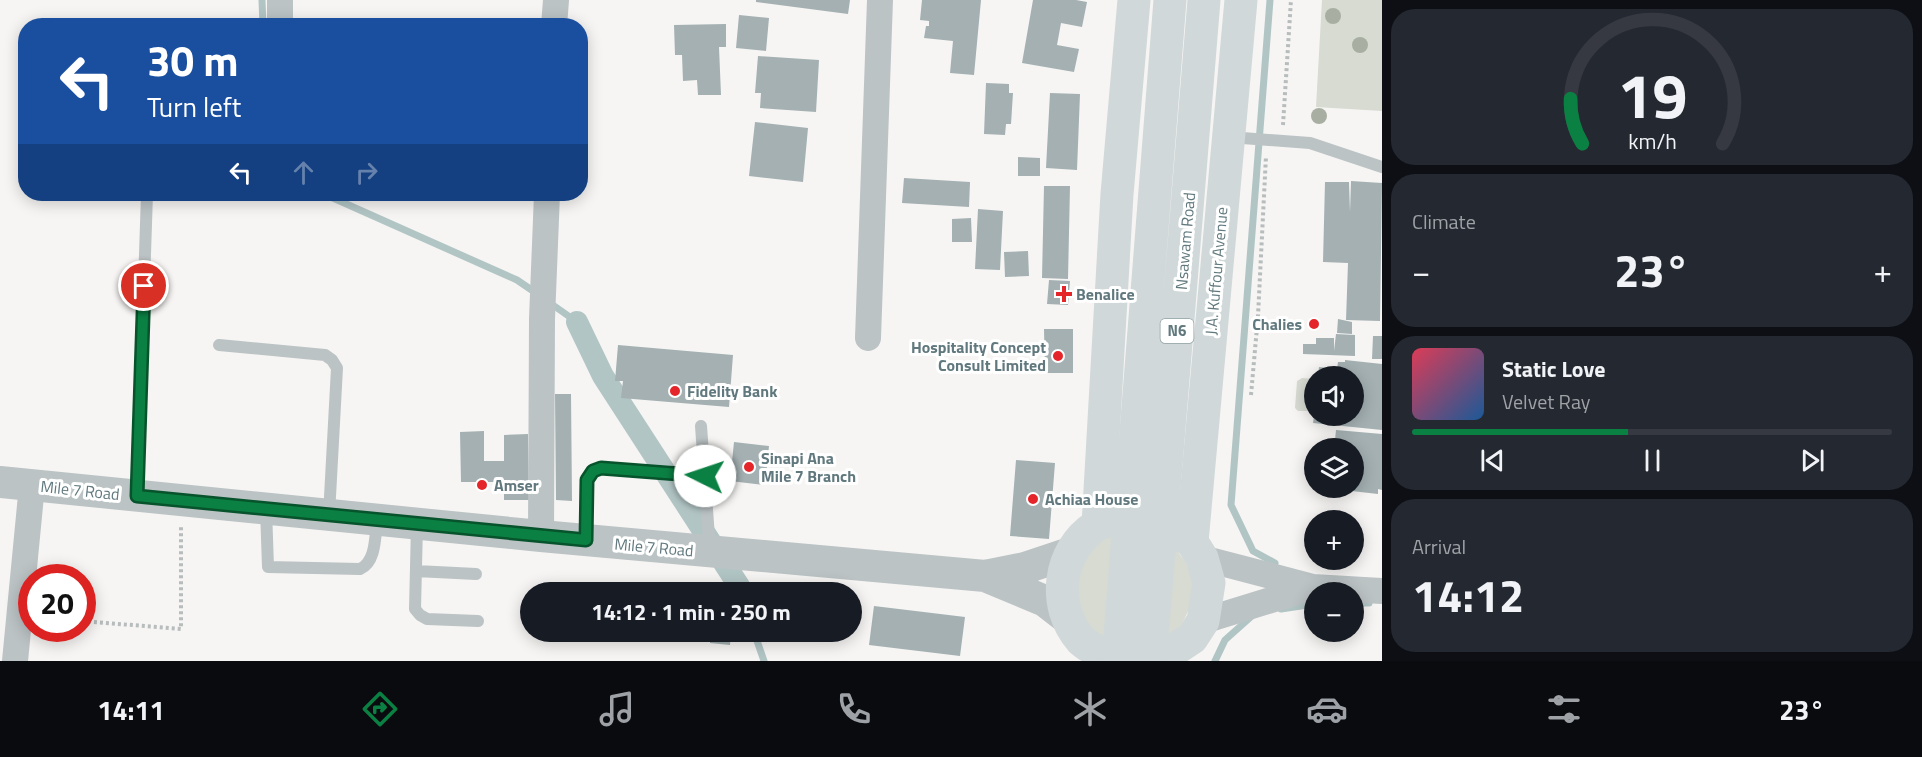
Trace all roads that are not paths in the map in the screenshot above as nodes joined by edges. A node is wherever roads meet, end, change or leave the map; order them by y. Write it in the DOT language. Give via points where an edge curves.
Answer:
graph roads {
  1 [pos="280,0"];
  2 [pos="556,0"];
  3 [pos="880,0"];
  4 [pos="1134,0"];
  5 [pos="1170,0"];
  6 [pos="1204,0"];
  7 [pos="1240,0"];
  8 [pos="280,18"];
  9 [pos="555,18"];
  10 [pos="1228,137"];
  11 [pos="1382,167"];
  12 [pos="147,201"];
  13 [pos="547,201"];
  14 [pos="868,338"];
  15 [pos="219,345"];
  16 [pos="701,426"];
  17 [pos="705,476"];
  18 [pos="0,482"];
  19 [pos="32,485"];
  20 [pos="137,496"];
  21 [pos="266,509"];
  22 [pos="329,515"];
  23 [pos="378,520"];
  24 [pos="417,524"];
  25 [pos="1098,525"];
  26 [pos="541,536"];
  27 [pos="586,540"];
  28 [pos="1197,550"];
  29 [pos="710,552"];
  30 [pos="1070,553"];
  31 [pos="416,571"];
  32 [pos="476,574"];
  33 [pos="985,576"];
  34 [pos="1304,584"];
  35 [pos="1364,590"];
  36 [pos="1304,591"];
  37 [pos="1382,591"];
  38 [pos="478,621"];
  39 [pos="1077,640"];
  40 [pos="1195,640"];
  41 [pos="15,661"];
  42 [pos="1118,661"];
  43 [pos="1136,661"];
  44 [pos="1150,661"];
  1 -- 8 [label="street"];
  2 -- 9 [label="street"];
  3 -- 14 [label="street"];
  4 -- 25 [label="main road" via="1117,194"];
  5 -- 42 [label="main road, Nsawam Road / N6"];
  6 -- 44 [label="main road, Nsawam Road / N6"];
  7 -- 10 [label="main road, J.A. Kuffour Avenue"];
  10 -- 11 [label="lane" via="1310,143"];
  10 -- 28 [label="main road, J.A. Kuffour Avenue"];
  12 -- 20 [label="lane"];
  13 -- 26 [label="street"];
  15 -- 22 [label="lane" via="325,355 332,360 337,368"];
  16 -- 17 [label="lane"];
  17 -- 27 [label="lane" via="601,468 593,471 587,480"];
  17 -- 29 [label="lane"];
  18 -- 19 [label="street, Mile 7 Road"];
  19 -- 20 [label="street, Mile 7 Road"];
  19 -- 41 [label="street"];
  20 -- 21 [label="street, Mile 7 Road"];
  21 -- 22 [label="street, Mile 7 Road"];
  21 -- 23 [label="lane" via="268,567 360,569 371,559"];
  22 -- 23 [label="street, Mile 7 Road"];
  23 -- 24 [label="street, Mile 7 Road"];
  24 -- 26 [label="street, Mile 7 Road"];
  24 -- 31 [label="lane"];
  25 -- 28 [label="main road" via="1131,516 1165,522"];
  25 -- 30 [label="main road"];
  26 -- 27 [label="street, Mile 7 Road"];
  27 -- 29 [label="street, Mile 7 Road"];
  28 -- 34 [label="street"];
  28 -- 40 [label="main road, J.A. Kuffour Avenue" via="1209,583"];
  29 -- 33 [label="street, Mile 7 Road"];
  30 -- 33 [label="street"];
  30 -- 39 [label="main road" via="1061,585"];
  31 -- 32 [label="lane"];
  31 -- 38 [label="lane" via="415,609 420,615 427,619"];
  33 -- 39 [label="street" via="1045,601"];
  35 -- 37 [label="street"];
  36 -- 40 [label="street"];
  39 -- 42 [label="main road"];
  40 -- 43 [label="main road" via="1159,660"];
}
